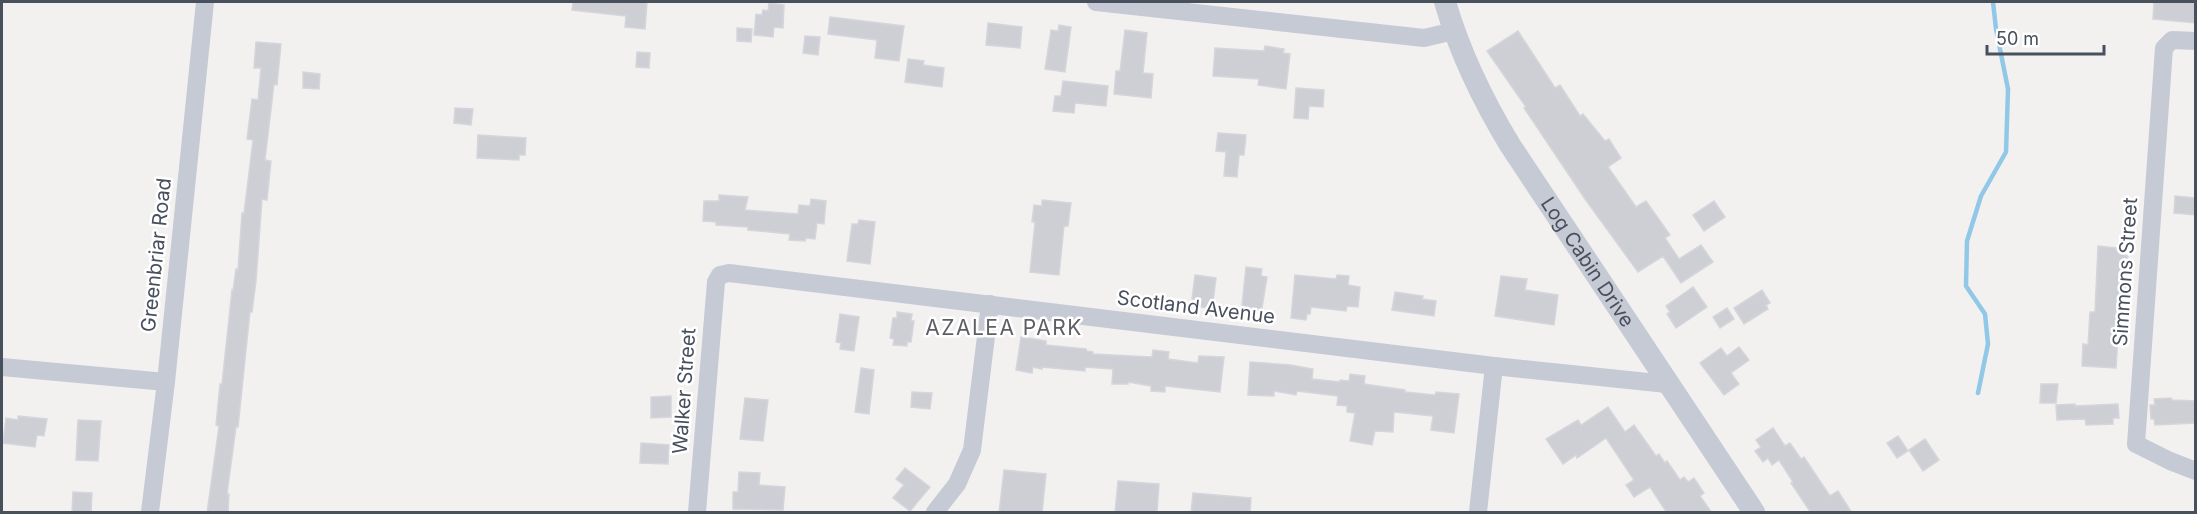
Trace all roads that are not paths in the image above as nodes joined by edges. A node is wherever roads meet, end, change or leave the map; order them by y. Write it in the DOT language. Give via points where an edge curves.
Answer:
graph roads {
  1 [pos="204,2"];
  2 [pos="1096,2"];
  3 [pos="1445,2"];
  4 [pos="1454,31"];
  5 [pos="2196,41"];
  6 [pos="720,275"];
  7 [pos="990,304"];
  8 [pos="1494,366"];
  9 [pos="2,367"];
  10 [pos="166,382"];
  11 [pos="1667,384"];
  12 [pos="2196,471"];
  13 [pos="150,513"];
  14 [pos="697,513"];
  15 [pos="935,513"];
  16 [pos="1478,513"];
  17 [pos="1754,513"];
  1 -- 10 [label="street, Greenbriar Road"];
  2 -- 4 [label="street" via="1424,39"];
  3 -- 4 [label="street, Log Cabin Drive"];
  4 -- 11 [label="street, Log Cabin Drive" via="1475,83 1510,145"];
  5 -- 12 [label="street, Simmons Street" via="2172,40 2164,48 2136,444"];
  6 -- 7 [label="street, Scotland Avenue"];
  6 -- 14 [label="street, Walker Street" via="711,327"];
  7 -- 8 [label="street, Scotland Avenue"];
  7 -- 15 [label="street" via="972,450 957,484"];
  8 -- 11 [label="street, Scotland Avenue"];
  8 -- 16 [label="street"];
  9 -- 10 [label="street"];
  10 -- 13 [label="street, Greenbriar Road"];
  11 -- 17 [label="street, Log Cabin Drive"];
}
